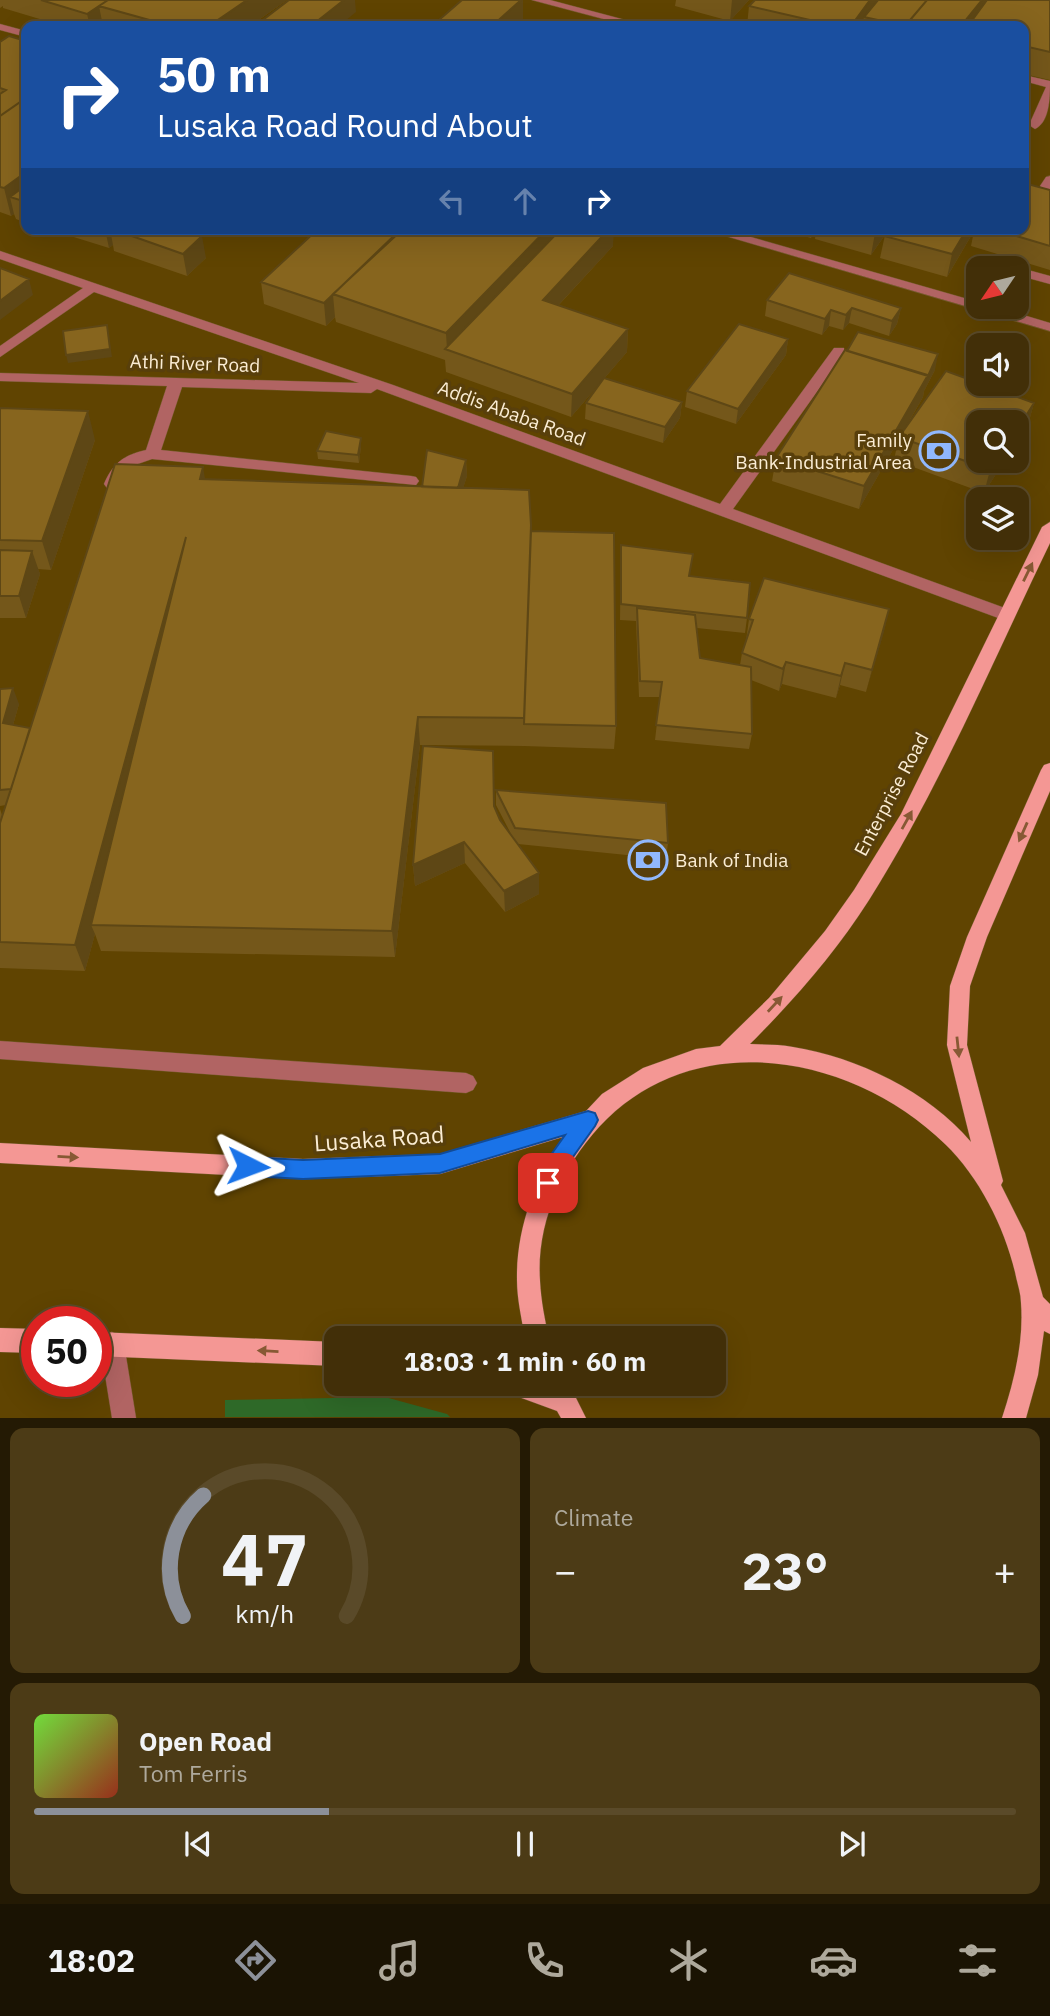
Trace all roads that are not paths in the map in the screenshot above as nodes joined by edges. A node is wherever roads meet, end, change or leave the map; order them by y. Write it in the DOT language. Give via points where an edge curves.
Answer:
graph roads {
  1 [pos="537,0"];
  2 [pos="622,21"];
  3 [pos="0,27"];
  4 [pos="21,33"];
  5 [pos="1029,80"];
  6 [pos="1050,87"];
  7 [pos="1029,123"];
  8 [pos="1050,128"];
  9 [pos="729,235"];
  10 [pos="0,255"];
  11 [pos="1029,274"];
  12 [pos="1050,280"];
  13 [pos="93,286"];
  14 [pos="1050,327"];
  15 [pos="839,351"];
  16 [pos="0,354"];
  17 [pos="0,377"];
  18 [pos="176,382"];
  19 [pos="388,388"];
  20 [pos="152,454"];
  21 [pos="411,481"];
  22 [pos="108,498"];
  23 [pos="723,511"];
  24 [pos="1050,527"];
  25 [pos="1007,615"];
  26 [pos="1050,770"];
  27 [pos="0,1050"];
  28 [pos="727,1053"];
  29 [pos="466,1083"];
  30 [pos="588,1120"];
  31 [pos="0,1153"];
  32 [pos="994,1190"];
  33 [pos="1033,1303"];
  34 [pos="1050,1322"];
  35 [pos="535,1326"];
  36 [pos="0,1340"];
  37 [pos="21,1341"];
  38 [pos="112,1344"];
  39 [pos="324,1353"];
  40 [pos="112,1374"];
  41 [pos="124,1418"];
  42 [pos="1014,1418"];
  1 -- 2 [label="lane"];
  3 -- 4 [label="lane"];
  5 -- 6 [label="lane"];
  6 -- 7 [label="lane"];
  7 -- 8 [label="lane"];
  9 -- 14 [label="lane"];
  10 -- 13 [label="lane, Addis Ababa Road"];
  11 -- 12 [label="lane"];
  13 -- 16 [label="lane"];
  13 -- 19 [label="lane, Addis Ababa Road"];
  15 -- 23 [label="lane"];
  17 -- 18 [label="lane, Athi River Road"];
  18 -- 19 [label="lane, Athi River Road"];
  18 -- 20 [label="lane"];
  19 -- 23 [label="lane, Addis Ababa Road"];
  20 -- 21 [label="lane"];
  20 -- 22 [label="lane" via="121,465"];
  23 -- 25 [label="lane, Addis Ababa Road"];
  25 -- 24 [label="main road, Enterprise Road, one-way"];
  28 -- 25 [label="main road, Enterprise Road, one-way" via="776,1004 861,896 908,818"];
  26 -- 32 [label="main road, one-way" via="960,986 957,1045"];
  27 -- 29 [label="lane"];
  28 -- 30 [label="main road" via="688,1060 651,1074 617,1094"];
  28 -- 32 [label="main road" via="787,1054 847,1068 904,1097 954,1138"];
  31 -- 30 [label="main road, Lusaka Road, one-way" via="303,1169 440,1164"];
  30 -- 35 [label="main road" via="555,1165 534,1218 528,1278"];
  32 -- 33 [label="main road" via="1018,1240"];
  33 -- 34 [label="main road"];
  33 -- 42 [label="main road" via="1030,1366"];
  36 -- 37 [label="main road"];
  39 -- 38 [label="main road, one-way"];
  40 -- 41 [label="lane"];
}
